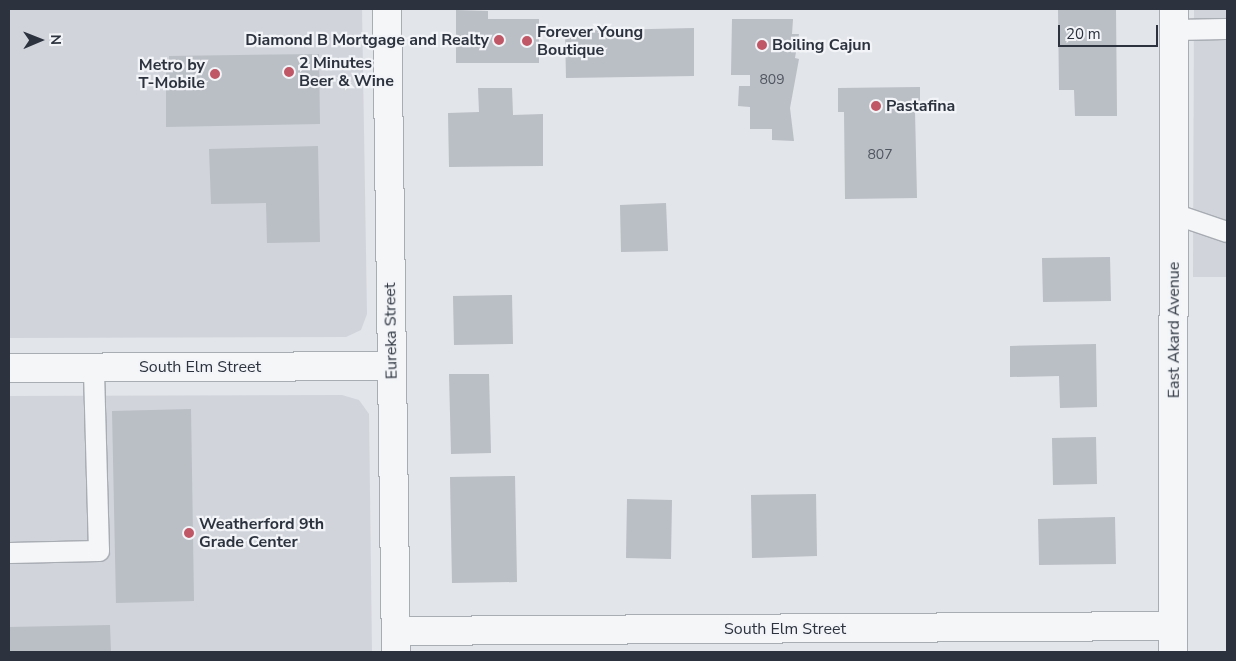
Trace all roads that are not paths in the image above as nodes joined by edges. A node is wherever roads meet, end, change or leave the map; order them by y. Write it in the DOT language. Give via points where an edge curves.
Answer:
graph roads {
  1 [pos="387,9"];
  2 [pos="1174,19"];
  3 [pos="1227,29"];
  4 [pos="1174,214"];
  5 [pos="1227,232"];
  6 [pos="391,366"];
  7 [pos="9,368"];
  8 [pos="94,368"];
  9 [pos="9,553"];
  10 [pos="1173,639"];
  11 [pos="396,642"];
  1 -- 6 [label="street, Eureka Street"];
  2 -- 3 [label="lane"];
  2 -- 4 [label="street, East Akard Avenue"];
  4 -- 5 [label="lane"];
  4 -- 10 [label="street, East Akard Avenue"];
  6 -- 8 [label="street, South Elm Street"];
  6 -- 11 [label="street, Eureka Street"];
  7 -- 8 [label="street, South Elm Street"];
  8 -- 9 [label="lane" via="99,551"];
  10 -- 11 [label="street, South Elm Street"];
}
